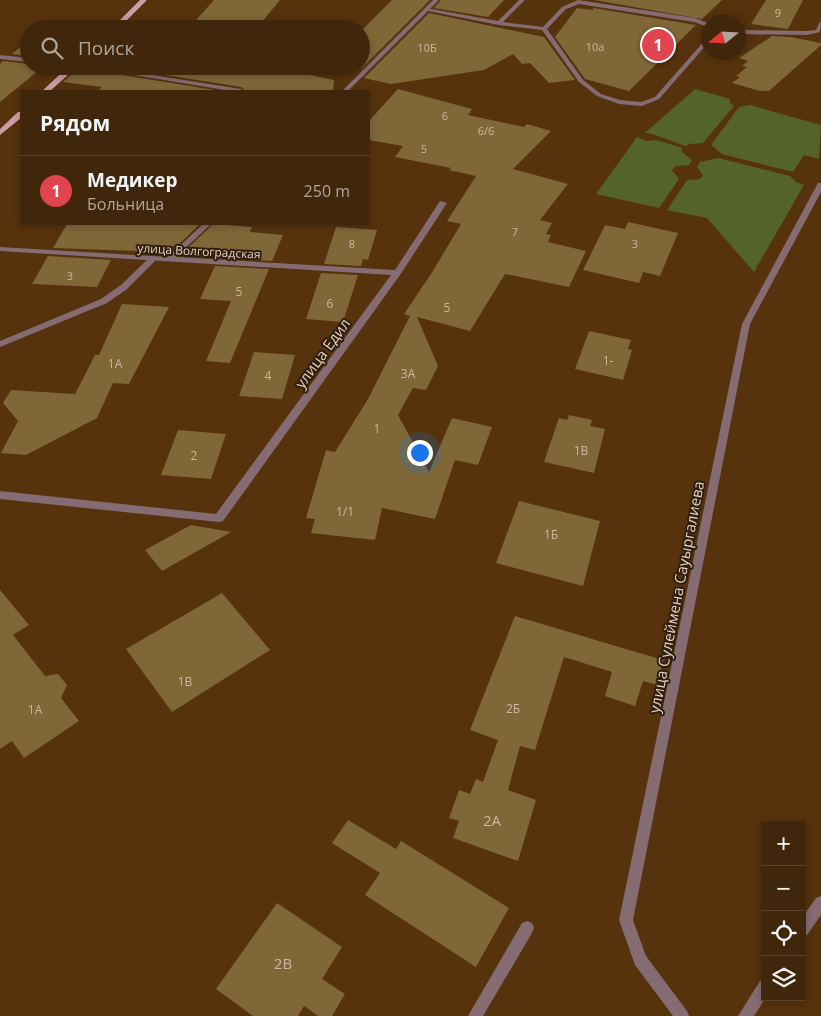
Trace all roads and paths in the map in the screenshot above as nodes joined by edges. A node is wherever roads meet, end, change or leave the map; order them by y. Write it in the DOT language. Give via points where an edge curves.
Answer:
graph roads {
  1 [pos="144,0"];
  2 [pos="436,0"];
  3 [pos="522,0"];
  4 [pos="426,10"];
  5 [pos="123,20"];
  6 [pos="701,22"];
  7 [pos="499,23"];
  8 [pos="821,24"];
  9 [pos="544,30"];
  10 [pos="746,32"];
  11 [pos="819,32"];
  12 [pos="701,48"];
  13 [pos="0,57"];
  14 [pos="20,59"];
  15 [pos="370,66"];
  16 [pos="64,75"];
  17 [pos="139,75"];
  18 [pos="361,75"];
  19 [pos="47,90"];
  20 [pos="235,90"];
  21 [pos="346,90"];
  22 [pos="20,115"];
  23 [pos="0,133"];
  24 [pos="821,185"];
  25 [pos="443,203"];
  26 [pos="206,225"];
  27 [pos="0,249"];
  28 [pos="153,259"];
  29 [pos="169,260"];
  30 [pos="398,273"];
  31 [pos="0,344"];
  32 [pos="0,495"];
  33 [pos="821,903"];
  34 [pos="806,924"];
  35 [pos="527,928"];
  36 [pos="761,992"];
  37 [pos="475,1016"];
  38 [pos="682,1016"];
  39 [pos="745,1016"];
  1 -- 5 [label="main road"];
  2 -- 4 [label="street"];
  3 -- 7 [label="street"];
  4 -- 7 [label="street"];
  4 -- 15 [label="street"];
  6 -- 9 [label="street" via="578,2 564,8"];
  7 -- 9 [label="street"];
  8 -- 11 [label="street"];
  9 -- 12 [label="street" via="581,81 619,102 642,104 657,98"];
  10 -- 11 [label="street"];
  13 -- 14 [label="street"];
  16 -- 19 [label="main road"];
  17 -- 20 [label="street"];
  18 -- 21 [label="street"];
  22 -- 23 [label="main road"];
  24 -- 38 [label="street, улица Сулеймена Сауыргалиева" via="746,324 626,920 640,960"];
  25 -- 30 [label="street, улица Едил"];
  26 -- 29 [label="street"];
  27 -- 28 [label="street, улица Волгоградская"];
  28 -- 29 [label="street, улица Волгоградская"];
  28 -- 31 [label="street" via="104,301"];
  29 -- 30 [label="street, улица Волгоградская"];
  30 -- 32 [label="street, улица Едил" via="219,518"];
  33 -- 34 [label="street"];
  35 -- 37 [label="street"];
  36 -- 39 [label="street"];
}
